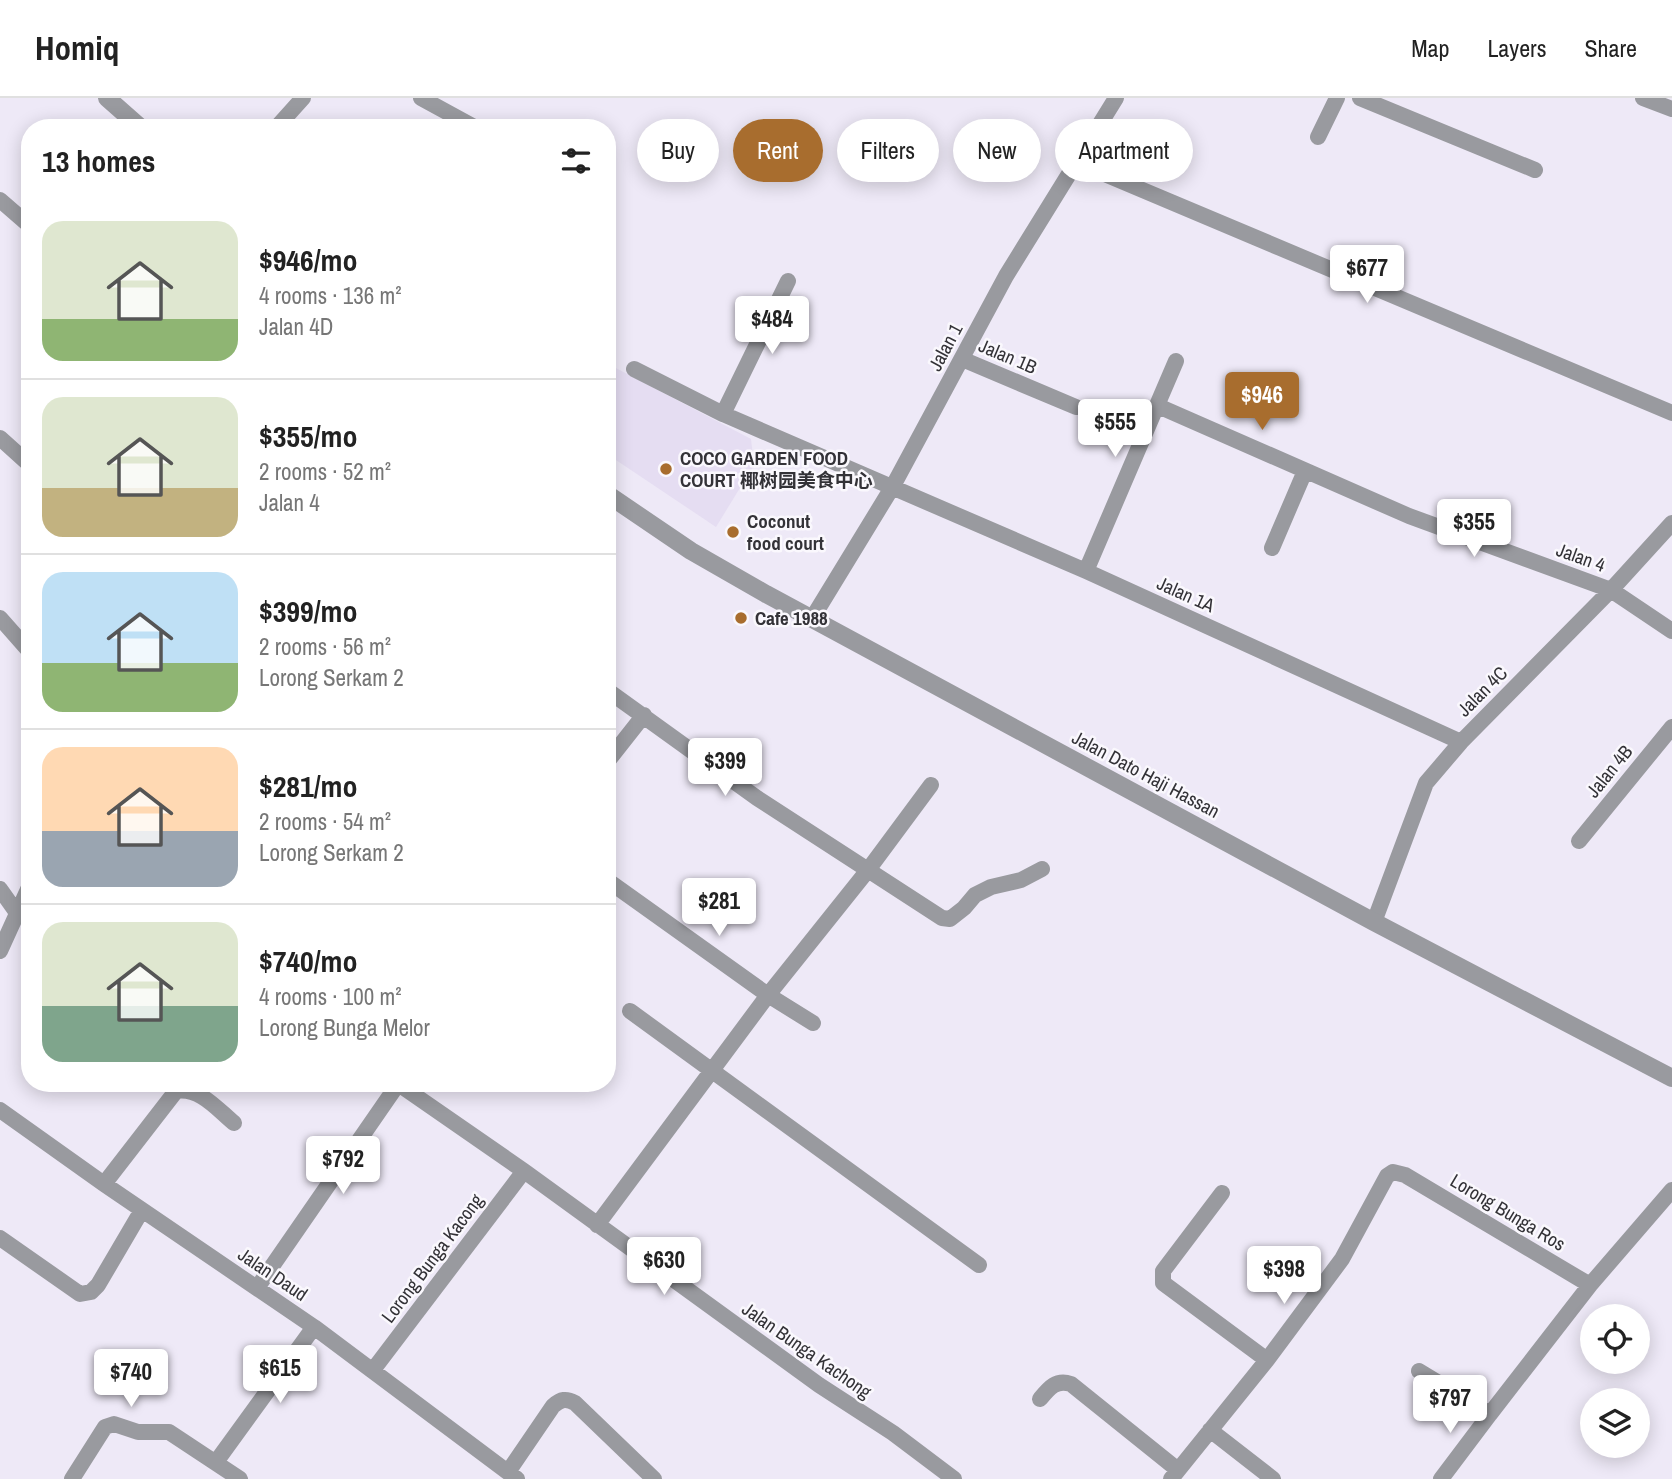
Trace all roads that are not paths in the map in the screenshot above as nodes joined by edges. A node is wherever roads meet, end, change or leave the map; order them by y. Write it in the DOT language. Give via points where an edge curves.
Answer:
graph roads {
  1 [pos="107,98"];
  2 [pos="303,98"];
  3 [pos="421,98"];
  4 [pos="1115,98"];
  5 [pos="1337,98"];
  6 [pos="1360,98"];
  7 [pos="1643,98"];
  8 [pos="1672,109"];
  9 [pos="131,119"];
  10 [pos="284,119"];
  11 [pos="460,119"];
  12 [pos="1102,119"];
  13 [pos="1318,136"];
  14 [pos="1535,170"];
  15 [pos="1064,182"];
  16 [pos="1123,182"];
  17 [pos="0,200"];
  18 [pos="21,218"];
  19 [pos="788,281"];
  20 [pos="962,359"];
  21 [pos="1177,361"];
  22 [pos="634,369"];
  23 [pos="1158,406"];
  24 [pos="1076,407"];
  25 [pos="1672,413"];
  26 [pos="723,414"];
  27 [pos="0,439"];
  28 [pos="21,457"];
  29 [pos="1305,471"];
  30 [pos="894,486"];
  31 [pos="616,500"];
  32 [pos="1672,523"];
  33 [pos="1272,548"];
  34 [pos="1086,571"];
  35 [pos="1611,590"];
  36 [pos="813,617"];
  37 [pos="0,618"];
  38 [pos="1672,631"];
  39 [pos="21,642"];
  40 [pos="616,696"];
  41 [pos="644,715"];
  42 [pos="1672,727"];
  43 [pos="1461,742"];
  44 [pos="616,751"];
  45 [pos="931,785"];
  46 [pos="1579,841"];
  47 [pos="1042,869"];
  48 [pos="868,870"];
  49 [pos="616,886"];
  50 [pos="0,889"];
  51 [pos="21,904"];
  52 [pos="17,913"];
  53 [pos="1374,922"];
  54 [pos="0,951"];
  55 [pos="768,995"];
  56 [pos="630,1011"];
  57 [pos="813,1023"];
  58 [pos="711,1071"];
  59 [pos="1672,1078"];
  60 [pos="174,1092"];
  61 [pos="194,1092"];
  62 [pos="392,1092"];
  63 [pos="410,1092"];
  64 [pos="0,1110"];
  65 [pos="234,1123"];
  66 [pos="524,1171"];
  67 [pos="104,1184"];
  68 [pos="1672,1190"];
  69 [pos="1222,1193"];
  70 [pos="142,1210"];
  71 [pos="597,1225"];
  72 [pos="0,1238"];
  73 [pos="979,1265"];
  74 [pos="1590,1285"];
  75 [pos="257,1288"];
  76 [pos="314,1327"];
  77 [pos="1267,1360"];
  78 [pos="373,1370"];
  79 [pos="1419,1371"];
  80 [pos="1040,1399"];
  81 [pos="1490,1414"];
  82 [pos="1210,1430"];
  83 [pos="216,1462"];
  84 [pos="1175,1474"];
  85 [pos="513,1475"];
  86 [pos="72,1479"];
  87 [pos="240,1479"];
  88 [pos="654,1479"];
  89 [pos="954,1479"];
  90 [pos="1273,1479"];
  91 [pos="1441,1479"];
  1 -- 9 [label="street"];
  2 -- 10 [label="street"];
  3 -- 11 [label="street"];
  4 -- 12 [label="street, Jalan 1"];
  5 -- 13 [label="street"];
  6 -- 14 [label="street"];
  7 -- 8 [label="street"];
  15 -- 20 [label="street, Jalan 1"];
  16 -- 25 [label="street"];
  17 -- 18 [label="street"];
  19 -- 26 [label="street"];
  20 -- 24 [label="street, Jalan 1B"];
  20 -- 30 [label="street, Jalan 1"];
  21 -- 23 [label="street"];
  22 -- 26 [label="street, Jalan 1A"];
  23 -- 29 [label="street, Jalan 4"];
  23 -- 34 [label="street"];
  26 -- 30 [label="street, Jalan 1A"];
  27 -- 28 [label="street"];
  29 -- 33 [label="street"];
  29 -- 35 [label="street, Jalan 4" via="1409,516"];
  30 -- 34 [label="street, Jalan 1A"];
  30 -- 36 [label="street, Jalan 1"];
  31 -- 36 [label="street, Jalan Dato Haji Hassan" via="726,572"];
  32 -- 35 [label="street, Jalan 4C"];
  34 -- 43 [label="street, Jalan 1A"];
  35 -- 38 [label="street, Jalan 4"];
  35 -- 43 [label="street, Jalan 4C"];
  36 -- 53 [label="street, Jalan Dato Haji Hassan"];
  37 -- 39 [label="street"];
  40 -- 41 [label="street"];
  41 -- 44 [label="street"];
  41 -- 48 [label="street" via="757,799"];
  42 -- 46 [label="street, Jalan 4B"];
  43 -- 53 [label="street, Jalan 4C" via="1426,783"];
  45 -- 48 [label="street"];
  47 -- 48 [label="street" via="975,895 950,919"];
  48 -- 55 [label="street"];
  49 -- 55 [label="street"];
  50 -- 52 [label="street"];
  51 -- 52 [label="street"];
  52 -- 54 [label="street"];
  53 -- 59 [label="street, Jalan Dato Haji Hassan"];
  55 -- 57 [label="street"];
  55 -- 58 [label="street"];
  56 -- 58 [label="street"];
  58 -- 71 [label="street"];
  58 -- 73 [label="street"];
  60 -- 67 [label="street"];
  61 -- 65 [label="street"];
  62 -- 75 [label="street"];
  63 -- 66 [label="street, Jalan Bunga Kachong"];
  64 -- 67 [label="street, Jalan Daud"];
  66 -- 71 [label="street, Jalan Bunga Kachong"];
  66 -- 78 [label="street, Lorong Bunga Kacong"];
  67 -- 70 [label="street, Jalan Daud"];
  68 -- 74 [label="street"];
  69 -- 77 [label="street" via="1163,1271 1163,1283"];
  70 -- 72 [label="street" via="90,1292 79,1294"];
  70 -- 75 [label="street, Jalan Daud"];
  71 -- 89 [label="street, Jalan Bunga Kachong"];
  74 -- 77 [label="street, Lorong Bunga Ros" via="1393,1172 1342,1259"];
  74 -- 81 [label="street"];
  75 -- 76 [label="street, Jalan Daud"];
  76 -- 78 [label="street, Jalan Daud"];
  76 -- 83 [label="street"];
  77 -- 82 [label="street"];
  78 -- 85 [label="street, Jalan Daud"];
  79 -- 81 [label="street"];
  80 -- 84 [label="street" via="1058,1382 1072,1384"];
  81 -- 91 [label="street"];
  82 -- 84 [label="street"];
  82 -- 90 [label="street"];
  83 -- 86 [label="street" via="169,1432 138,1432 114,1424 105,1427"];
  83 -- 87 [label="street"];
  85 -- 88 [label="street" via="553,1406 567,1399"];
}
